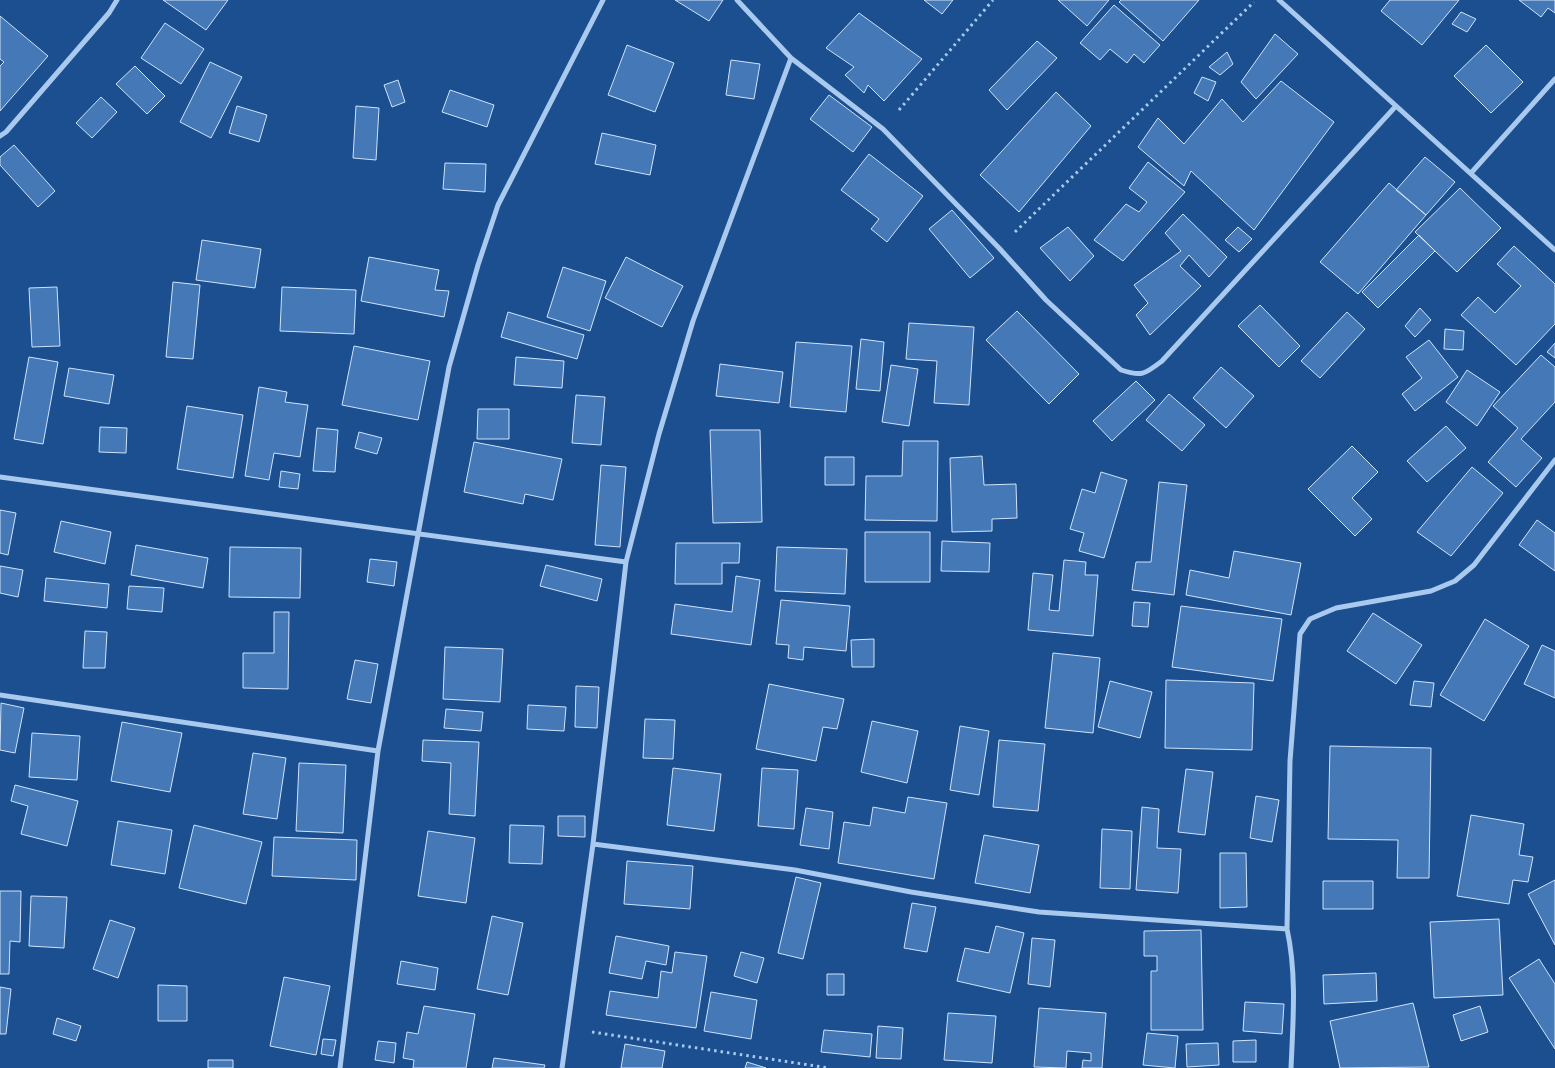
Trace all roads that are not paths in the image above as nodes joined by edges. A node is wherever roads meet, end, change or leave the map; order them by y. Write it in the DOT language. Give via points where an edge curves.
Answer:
graph roads {
  1 [pos="117,0"];
  2 [pos="603,0"];
  3 [pos="738,0"];
  4 [pos="1279,0"];
  5 [pos="791,58"];
  6 [pos="1555,79"];
  7 [pos="1396,106"];
  8 [pos="0,136"];
  9 [pos="1471,173"];
  10 [pos="1555,250"];
  11 [pos="1555,460"];
  12 [pos="0,477"];
  13 [pos="417,533"];
  14 [pos="626,562"];
  15 [pos="0,695"];
  16 [pos="378,751"];
  17 [pos="593,844"];
  18 [pos="1287,929"];
  19 [pos="340,1068"];
  20 [pos="562,1068"];
  21 [pos="1291,1068"];
  1 -- 8 [label="street"];
  2 -- 13 [label="street" via="495,213 449,367"];
  3 -- 5 [label="street"];
  4 -- 7 [label="street"];
  5 -- 7 [label="street" via="883,130 1046,300 1121,370 1136,374 1145,374 1162,361"];
  5 -- 14 [label="street" via="693,321"];
  6 -- 9 [label="street"];
  7 -- 9 [label="street"];
  9 -- 10 [label="street"];
  11 -- 18 [label="street" via="1474,565 1455,581 1430,591 1336,608 1310,618 1300,634 1290,762"];
  12 -- 13 [label="street"];
  13 -- 14 [label="street"];
  13 -- 16 [label="street"];
  14 -- 17 [label="street"];
  15 -- 16 [label="street"];
  16 -- 19 [label="street"];
  17 -- 18 [label="street" via="795,870 1040,912"];
  17 -- 20 [label="street"];
  18 -- 21 [label="street" via="1293,981"];
}
